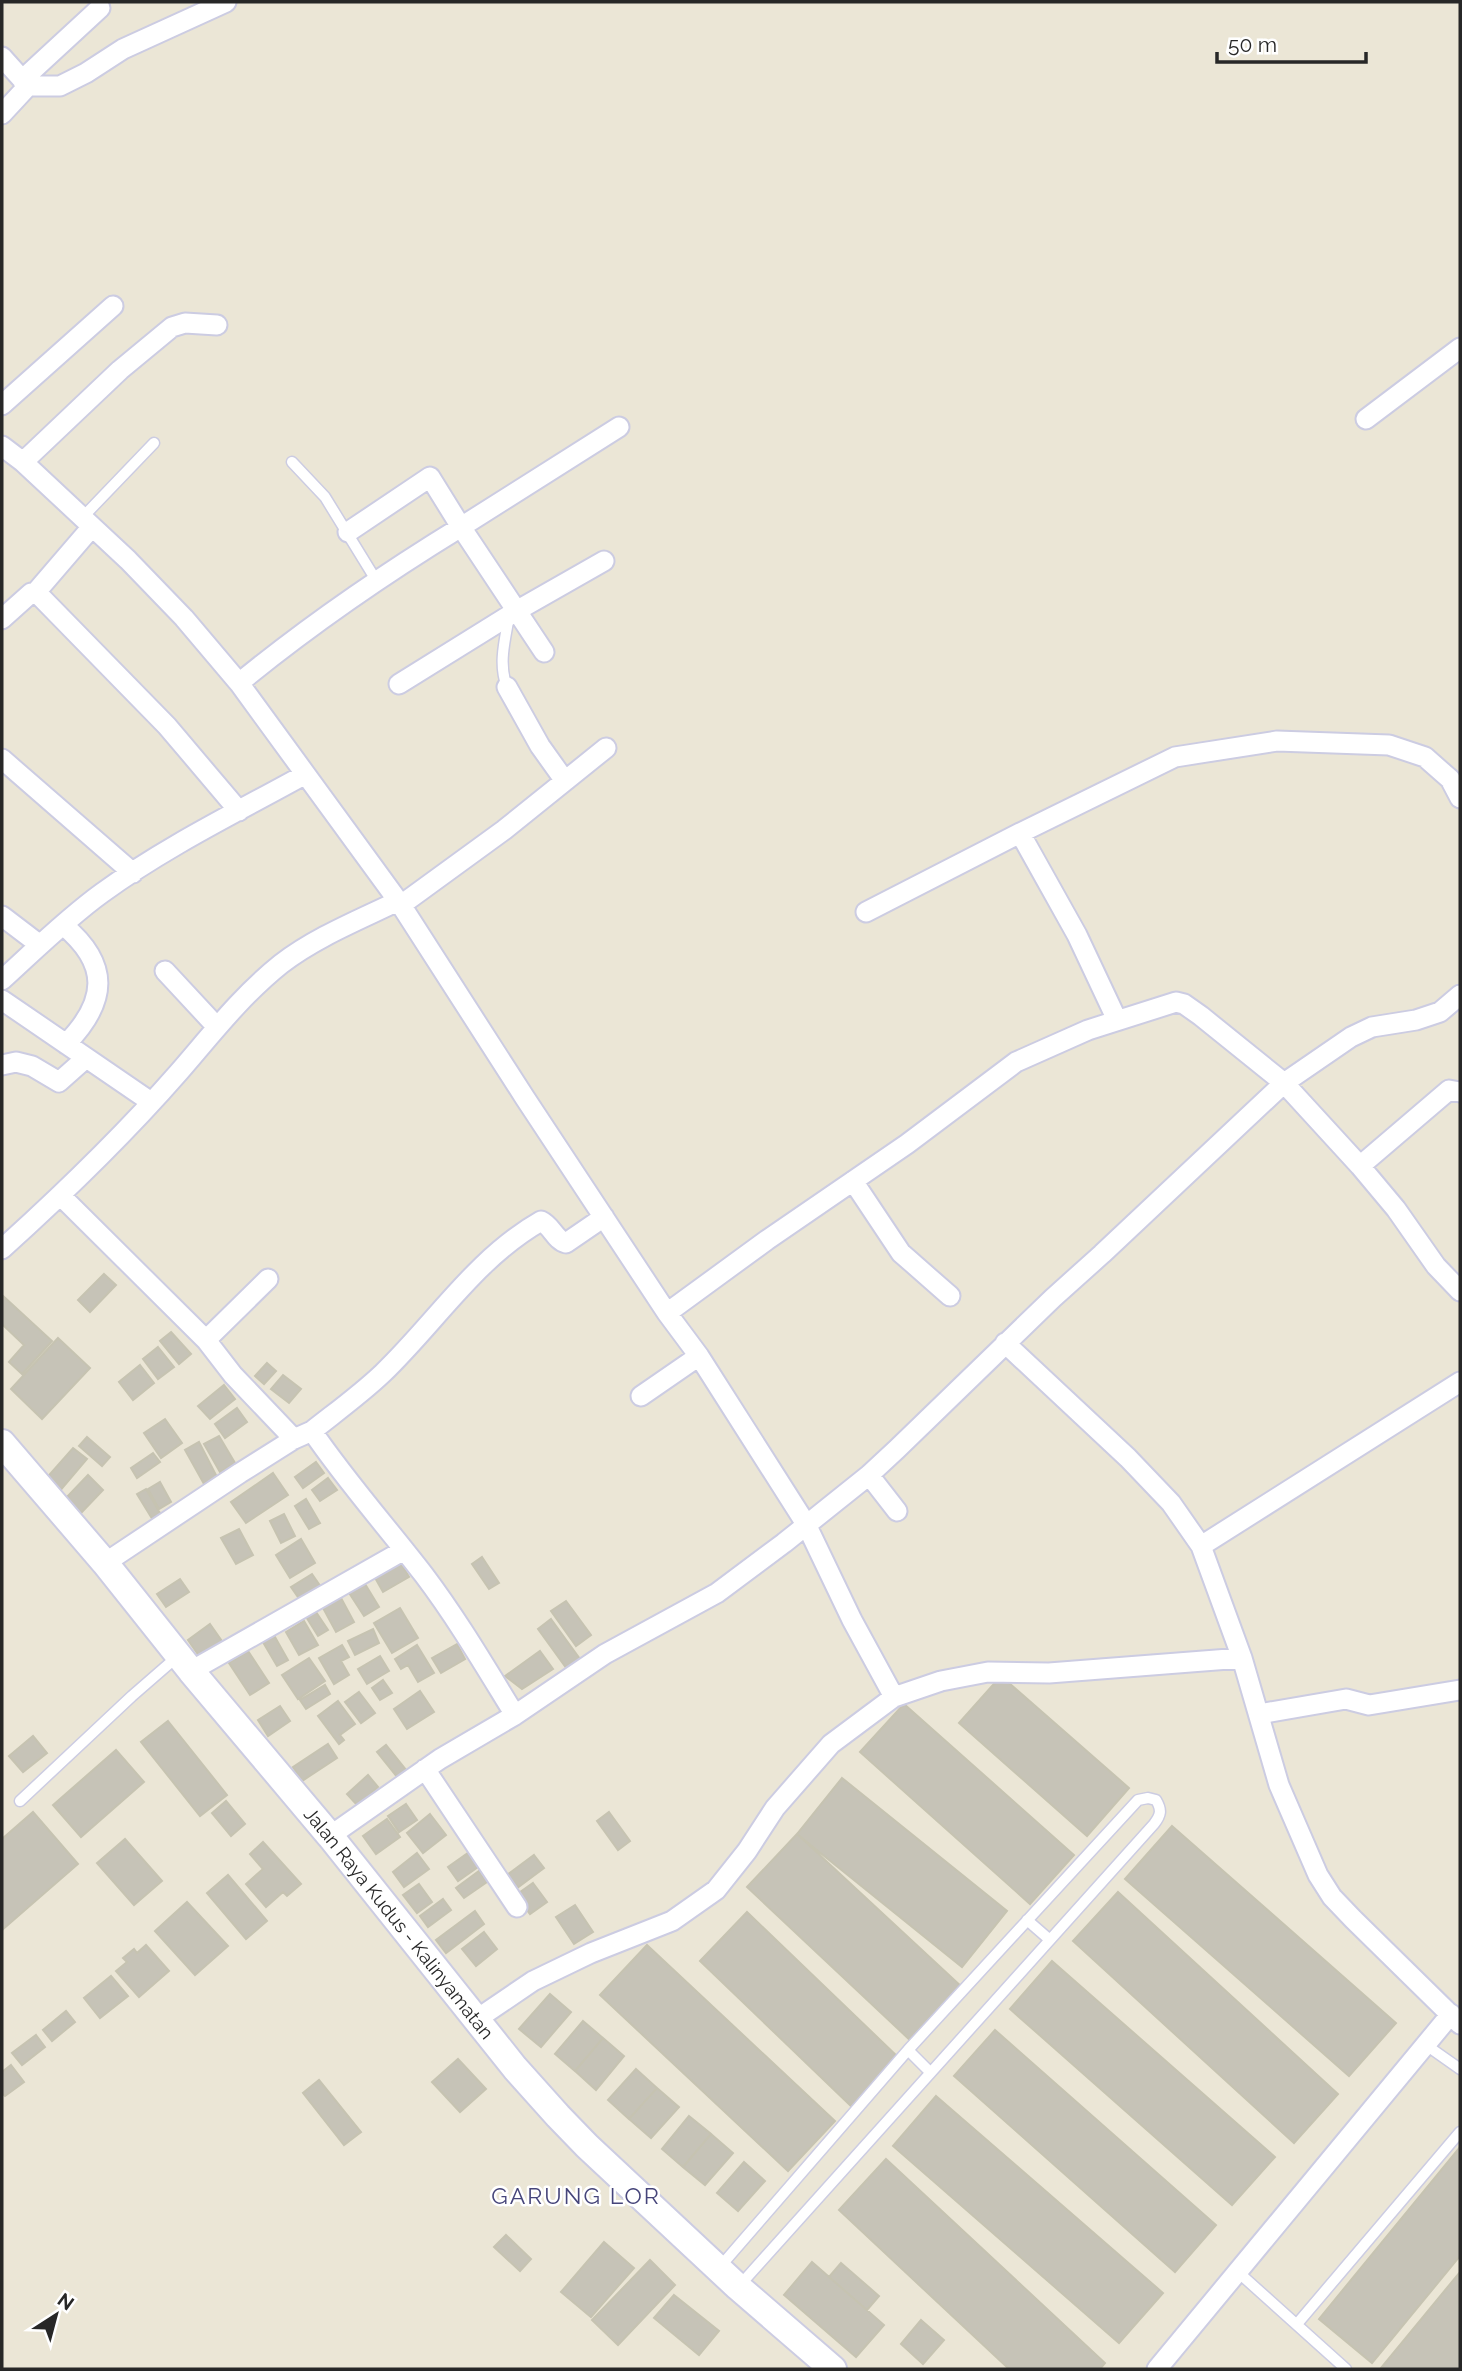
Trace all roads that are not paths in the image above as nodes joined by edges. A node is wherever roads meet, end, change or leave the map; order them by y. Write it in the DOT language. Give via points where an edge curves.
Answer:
graph roads {
  1 [pos="226,2"];
  2 [pos="100,8"];
  3 [pos="2,57"];
  4 [pos="25,83"];
  5 [pos="2,114"];
  6 [pos="113,306"];
  7 [pos="217,325"];
  8 [pos="1460,348"];
  9 [pos="2,405"];
  10 [pos="1366,419"];
  11 [pos="619,427"];
  12 [pos="154,443"];
  13 [pos="2,446"];
  14 [pos="23,462"];
  15 [pos="292,462"];
  16 [pos="86,523"];
  17 [pos="461,527"];
  18 [pos="348,532"];
  19 [pos="604,561"];
  20 [pos="376,580"];
  21 [pos="36,592"];
  22 [pos="513,613"];
  23 [pos="2,619"];
  24 [pos="544,652"];
  25 [pos="239,684"];
  26 [pos="399,684"];
  27 [pos="507,687"];
  28 [pos="606,748"];
  29 [pos="2,759"];
  30 [pos="304,775"];
  31 [pos="565,781"];
  32 [pos="1460,798"];
  33 [pos="239,811"];
  34 [pos="1020,833"];
  35 [pos="133,873"];
  36 [pos="400,903"];
  37 [pos="866,912"];
  38 [pos="2,916"];
  39 [pos="63,925"];
  40 [pos="40,945"];
  41 [pos="165,971"];
  42 [pos="2,980"];
  43 [pos="1460,995"];
  44 [pos="2,1000"];
  45 [pos="1117,1020"];
  46 [pos="217,1027"];
  47 [pos="66,1044"];
  48 [pos="86,1058"];
  49 [pos="2,1065"];
  50 [pos="1284,1083"];
  51 [pos="1460,1092"];
  52 [pos="151,1102"];
  53 [pos="1360,1166"];
  54 [pos="853,1181"];
  55 [pos="61,1196"];
  56 [pos="604,1217"];
  57 [pos="2,1249"];
  58 [pos="268,1279"];
  59 [pos="1460,1291"];
  60 [pos="950,1296"];
  61 [pos="667,1312"];
  62 [pos="205,1340"];
  63 [pos="1005,1343"];
  64 [pos="699,1356"];
  65 [pos="1460,1382"];
  66 [pos="641,1396"];
  67 [pos="303,1435"];
  68 [pos="2,1443"];
  69 [pos="869,1475"];
  70 [pos="897,1511"];
  71 [pos="806,1524"];
  72 [pos="1201,1546"];
  73 [pos="404,1550"];
  74 [pos="104,1563"];
  75 [pos="1242,1658"];
  76 [pos="185,1664"];
  77 [pos="1460,1690"];
  78 [pos="894,1697"];
  79 [pos="1259,1714"];
  80 [pos="515,1715"];
  81 [pos="425,1769"];
  82 [pos="20,1801"];
  83 [pos="330,1836"];
  84 [pos="517,1908"];
  85 [pos="1027,1920"];
  86 [pos="1051,1940"];
  87 [pos="477,2019"];
  88 [pos="1455,2019"];
  89 [pos="1426,2045"];
  90 [pos="908,2050"];
  91 [pos="1460,2069"];
  92 [pos="930,2072"];
  93 [pos="1460,2132"];
  94 [pos="719,2269"];
  95 [pos="1238,2272"];
  96 [pos="738,2287"];
  97 [pos="1297,2324"];
  98 [pos="833,2369"];
  99 [pos="1157,2369"];
  100 [pos="1346,2369"];
  1 -- 4 [label="street" via="123,49 60,86"];
  2 -- 4 [label="street"];
  3 -- 4 [label="street"];
  4 -- 5 [label="street"];
  6 -- 9 [label="street"];
  7 -- 14 [label="street" via="172,327"];
  8 -- 10 [label="street"];
  11 -- 17 [label="street"];
  12 -- 16 [label="lane"];
  13 -- 14 [label="street"];
  14 -- 16 [label="street"];
  15 -- 18 [label="lane" via="325,497"];
  16 -- 21 [label="street"];
  16 -- 25 [label="street" via="166,597"];
  17 -- 18 [label="street" via="427,473"];
  17 -- 20 [label="street"];
  17 -- 22 [label="street"];
  18 -- 20 [label="lane"];
  19 -- 22 [label="street"];
  20 -- 25 [label="street" via="298,634"];
  21 -- 23 [label="street"];
  21 -- 33 [label="street" via="167,726"];
  22 -- 24 [label="street"];
  22 -- 26 [label="street"];
  22 -- 27 [label="lane" via="502,661"];
  25 -- 30 [label="street"];
  27 -- 31 [label="street"];
  28 -- 31 [label="street"];
  29 -- 35 [label="street"];
  30 -- 33 [label="street"];
  30 -- 36 [label="street"];
  31 -- 36 [label="street"];
  32 -- 34 [label="street" via="1450,779 1425,757 1389,745 1277,741 1175,758"];
  33 -- 35 [label="street"];
  34 -- 37 [label="street"];
  34 -- 45 [label="street" via="1077,934"];
  35 -- 39 [label="street"];
  36 -- 46 [label="street" via="321,939 283,963"];
  36 -- 56 [label="street"];
  38 -- 40 [label="street"];
  39 -- 40 [label="street"];
  39 -- 47 [label="street" via="90,952 97,974 92,1010"];
  40 -- 42 [label="street"];
  41 -- 46 [label="street"];
  43 -- 50 [label="street" via="1440,1012 1372,1027 1351,1037"];
  44 -- 47 [label="street"];
  45 -- 50 [label="street" via="1180,1003"];
  45 -- 54 [label="street" via="1016,1062"];
  46 -- 52 [label="street"];
  47 -- 48 [label="street"];
  48 -- 49 [label="street" via="59,1082 32,1066"];
  48 -- 52 [label="street"];
  50 -- 53 [label="street"];
  50 -- 63 [label="street"];
  51 -- 53 [label="street" via="1449,1090"];
  52 -- 55 [label="street"];
  53 -- 59 [label="street"];
  54 -- 60 [label="street" via="901,1253"];
  54 -- 61 [label="street"];
  55 -- 57 [label="street"];
  55 -- 62 [label="street"];
  56 -- 61 [label="street"];
  56 -- 67 [label="street" via="566,1243 546,1223 533,1226 458,1290 383,1372"];
  58 -- 62 [label="street"];
  61 -- 64 [label="street"];
  62 -- 67 [label="street" via="233,1375"];
  63 -- 69 [label="street"];
  63 -- 72 [label="street" via="1128,1458 1171,1503"];
  64 -- 66 [label="street"];
  64 -- 71 [label="street"];
  65 -- 72 [label="street"];
  67 -- 73 [label="street" via="330,1458"];
  67 -- 74 [label="street"];
  68 -- 74 [label="main road, Jalan Raya Kudus - Kalinyamatan"];
  69 -- 70 [label="street"];
  69 -- 71 [label="street"];
  71 -- 78 [label="street"];
  71 -- 80 [label="street" via="717,1593 606,1654"];
  72 -- 75 [label="street"];
  73 -- 76 [label="street"];
  73 -- 80 [label="street" via="462,1629"];
  74 -- 76 [label="main road, Jalan Raya Kudus - Kalinyamatan"];
  75 -- 78 [label="street" via="1049,1673 988,1672"];
  75 -- 79 [label="street"];
  76 -- 82 [label="lane" via="132,1696"];
  76 -- 83 [label="main road, Jalan Raya Kudus - Kalinyamatan"];
  77 -- 79 [label="street" via="1369,1705 1346,1699"];
  78 -- 87 [label="street" via="831,1744 775,1808 716,1890 672,1922 533,1981"];
  79 -- 88 [label="street" via="1279,1785 1332,1897"];
  80 -- 81 [label="street"];
  81 -- 83 [label="street"];
  81 -- 84 [label="street"];
  83 -- 87 [label="main road, Jalan Raya Kudus - Kalinyamatan"];
  85 -- 86 [label="lane"];
  85 -- 86 [label="lane" via="1138,1800 1156,1800 1160,1816"];
  85 -- 90 [label="lane"];
  86 -- 92 [label="lane"];
  87 -- 94 [label="main road, Jalan Raya Kudus - Kalinyamatan" via="587,2146"];
  88 -- 89 [label="street"];
  89 -- 91 [label="lane"];
  89 -- 95 [label="street"];
  90 -- 92 [label="lane"];
  90 -- 94 [label="lane"];
  92 -- 96 [label="lane"];
  93 -- 97 [label="lane"];
  94 -- 96 [label="main road, Jalan Raya Kudus - Kalinyamatan"];
  95 -- 97 [label="lane"];
  95 -- 99 [label="street"];
  96 -- 98 [label="main road, Jalan Raya Kudus - Kalinyamatan"];
  97 -- 100 [label="lane"];
}
